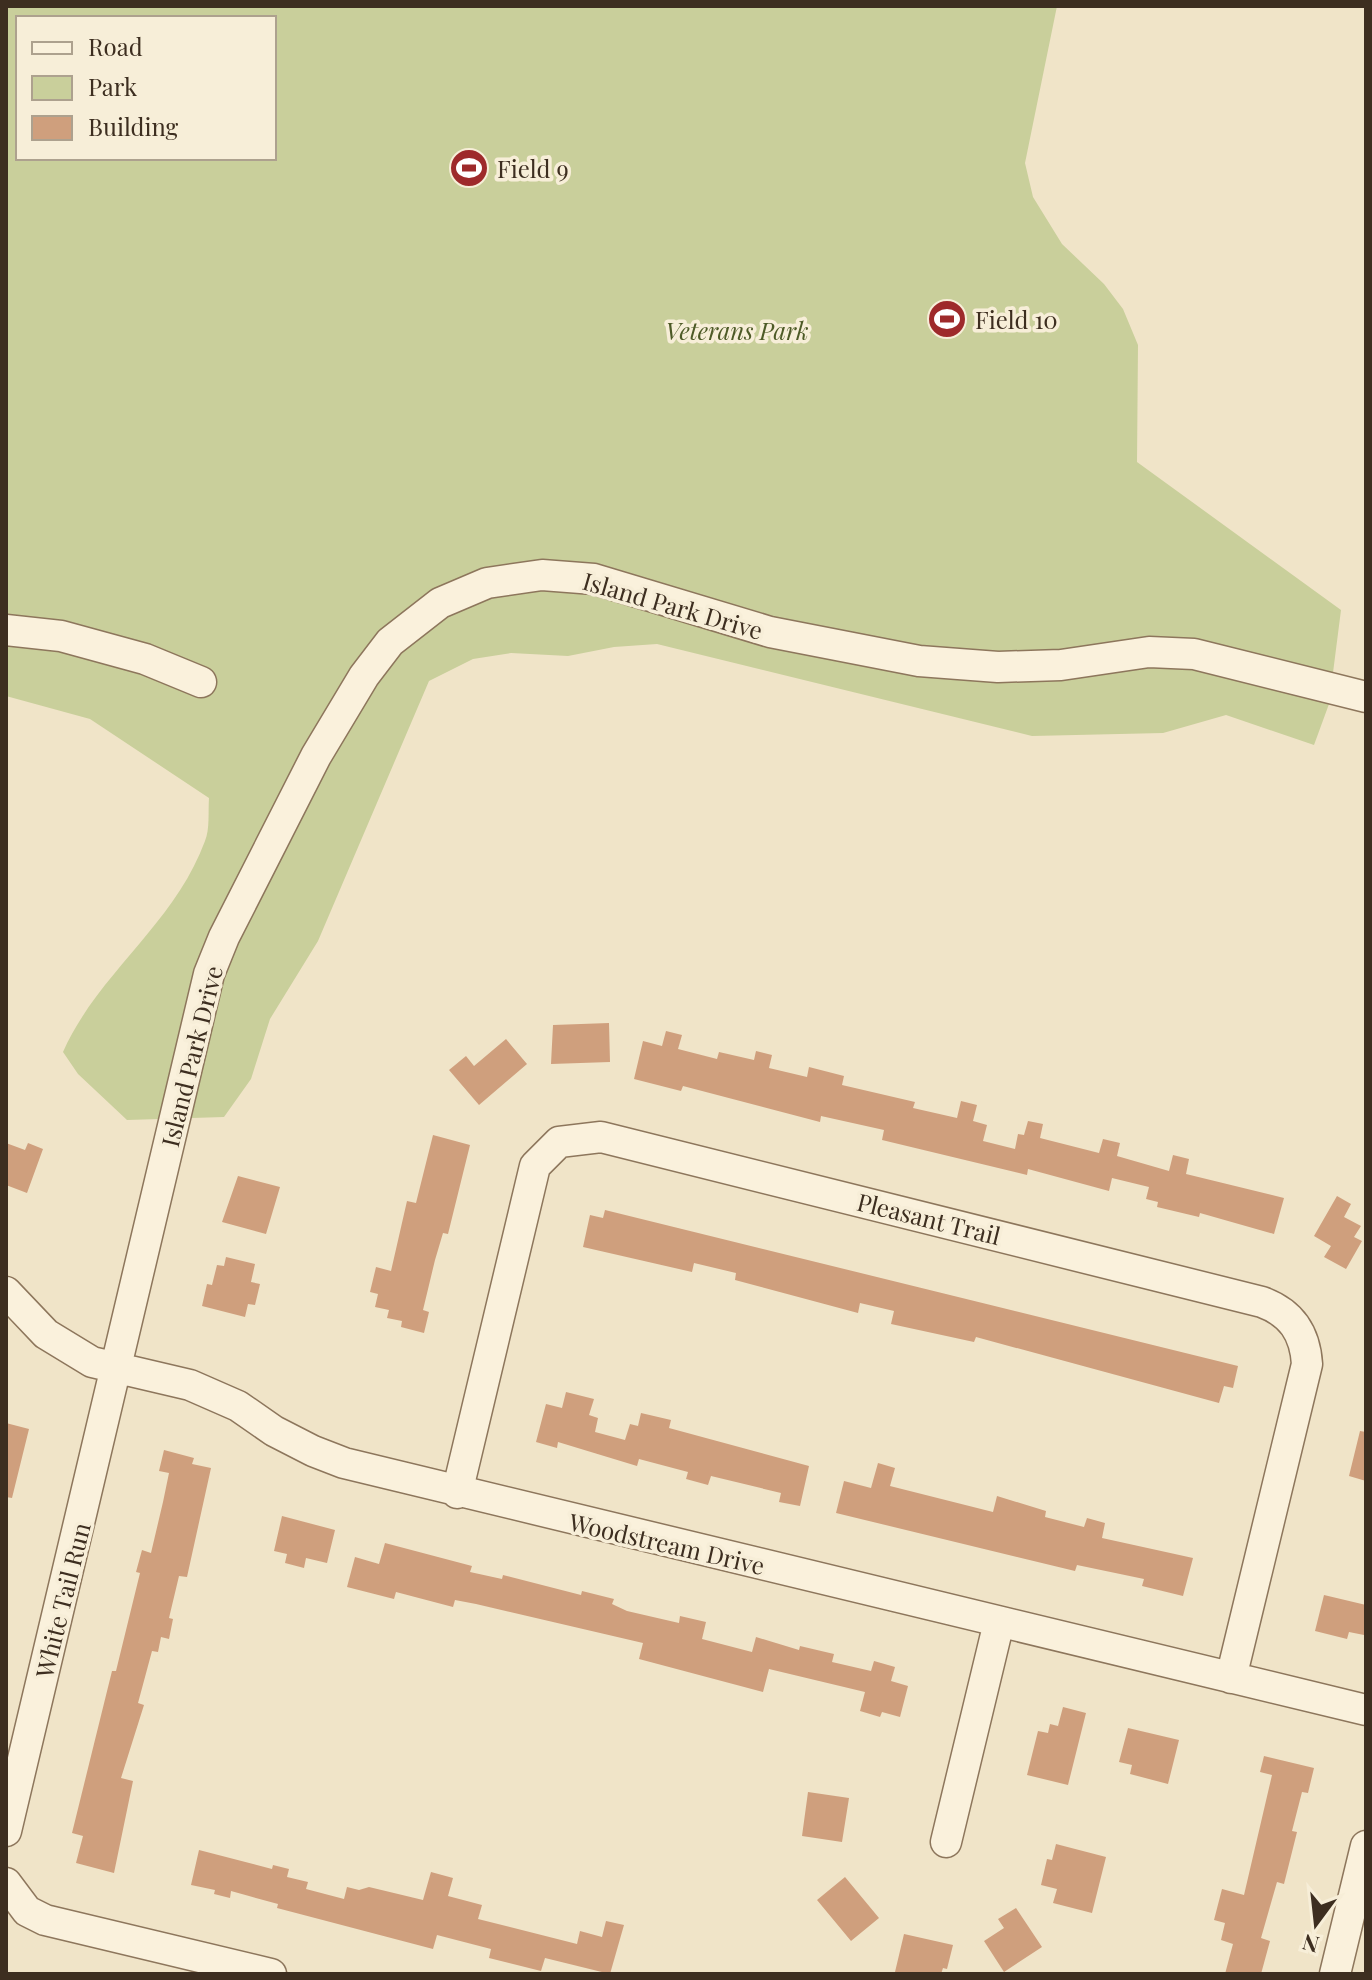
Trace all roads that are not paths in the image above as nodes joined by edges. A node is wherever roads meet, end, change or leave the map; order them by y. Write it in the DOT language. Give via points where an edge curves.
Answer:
graph roads {
  1 [pos="6,630"];
  2 [pos="201,682"];
  3 [pos="1366,697"];
  4 [pos="6,1292"];
  5 [pos="118,1370"];
  6 [pos="457,1493"];
  7 [pos="999,1622"];
  8 [pos="1231,1678"];
  9 [pos="1366,1710"];
  10 [pos="6,1831"];
  11 [pos="946,1842"];
  12 [pos="1366,1846"];
  13 [pos="6,1883"];
  14 [pos="271,1974"];
  15 [pos="1335,1974"];
  1 -- 2 [label="street" via="61,636 145,659"];
  3 -- 5 [label="street, Island Park Drive" via="1194,654 1149,652 1061,665 998,667 919,661 770,632 594,579 542,575 487,583 440,603 390,642 364,676 316,756 224,937 209,974 185,1072"];
  4 -- 5 [label="street, Woodstream Drive" via="63,1347"];
  5 -- 6 [label="street, Woodstream Drive" via="190,1385 344,1463"];
  5 -- 10 [label="street, White Tail Run"];
  6 -- 7 [label="street, Woodstream Drive"];
  6 -- 8 [label="street, Pleasant Trail" via="535,1166 559,1142 601,1137 1262,1302 1289,1316 1300,1330 1307,1364"];
  7 -- 8 [label="street, Woodstream Drive"];
  7 -- 11 [label="street"];
  8 -- 9 [label="street, Woodstream Drive"];
  12 -- 15 [label="street"];
  13 -- 14 [label="street" via="27,1911 45,1920"];
}
